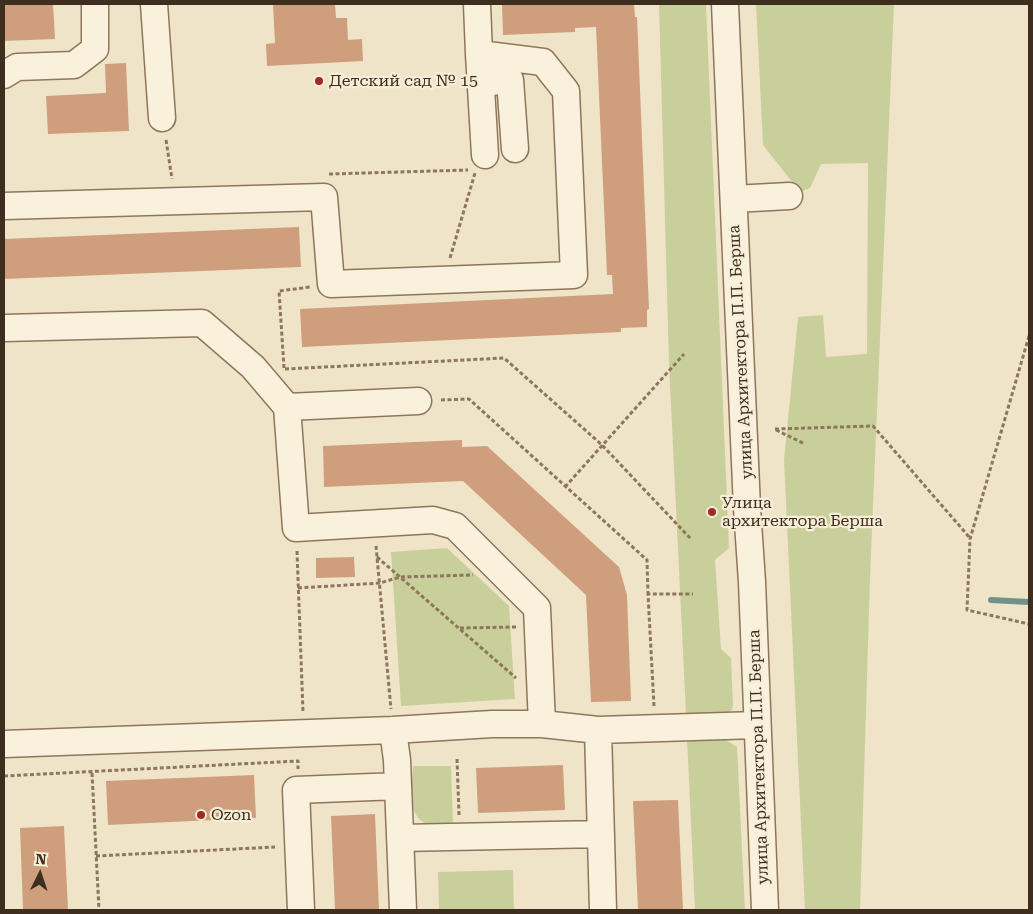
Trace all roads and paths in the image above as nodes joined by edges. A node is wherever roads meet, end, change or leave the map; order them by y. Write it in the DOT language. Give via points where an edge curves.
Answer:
graph roads {
  1 [pos="95,4"];
  2 [pos="154,4"];
  3 [pos="478,4"];
  4 [pos="725,4"];
  5 [pos="479,54"];
  6 [pos="4,76"];
  7 [pos="481,83"];
  8 [pos="162,118"];
  9 [pos="514,149"];
  10 [pos="485,155"];
  11 [pos="789,196"];
  12 [pos="324,197"];
  13 [pos="734,199"];
  14 [pos="175,200"];
  15 [pos="4,206"];
  16 [pos="444,280"];
  17 [pos="331,284"];
  18 [pos="4,328"];
  19 [pos="1029,336"];
  20 [pos="684,354"];
  21 [pos="284,369"];
  22 [pos="418,401"];
  23 [pos="287,408"];
  24 [pos="805,444"];
  25 [pos="602,445"];
  26 [pos="565,487"];
  27 [pos="375,523"];
  28 [pos="296,528"];
  29 [pos="970,538"];
  30 [pos="691,539"];
  31 [pos="377,557"];
  32 [pos="503,574"];
  33 [pos="400,577"];
  34 [pos="380,582"];
  35 [pos="298,588"];
  36 [pos="648,594"];
  37 [pos="693,594"];
  38 [pos="1029,624"];
  39 [pos="538,626"];
  40 [pos="459,628"];
  41 [pos="542,711"];
  42 [pos="757,725"];
  43 [pos="655,728"];
  44 [pos="393,730"];
  45 [pos="598,730"];
  46 [pos="303,734"];
  47 [pos="4,744"];
  48 [pos="457,759"];
  49 [pos="298,761"];
  50 [pos="92,773"];
  51 [pos="4,776"];
  52 [pos="398,786"];
  53 [pos="296,790"];
  54 [pos="460,817"];
  55 [pos="601,834"];
  56 [pos="400,838"];
  57 [pos="298,846"];
  58 [pos="96,856"];
  59 [pos="99,910"];
  60 [pos="300,910"];
  61 [pos="403,910"];
  62 [pos="603,910"];
  63 [pos="765,910"];
  1 -- 6 [label="street" via="95,49 74,65 17,67"];
  2 -- 8 [label="street"];
  3 -- 5 [label="street"];
  4 -- 13 [label="street, улица Архитектора П.П. Берша"];
  5 -- 7 [label="street"];
  5 -- 16 [label="street" via="543,62 566,91 574,275"];
  7 -- 9 [label="street" via="510,80"];
  7 -- 10 [label="street"];
  8 -- 14 [label="path"];
  11 -- 13 [label="street"];
  12 -- 14 [label="street"];
  12 -- 16 [label="path" via="321,174 475,170"];
  12 -- 17 [label="street"];
  13 -- 42 [label="street, улица Архитектора П.П. Берша"];
  14 -- 15 [label="street"];
  16 -- 17 [label="street"];
  17 -- 21 [label="path" via="279,291"];
  18 -- 23 [label="street" via="202,323 253,367"];
  19 -- 29 [label="path"];
  20 -- 25 [label="path"];
  21 -- 23 [label="path"];
  21 -- 25 [label="path" via="504,358"];
  22 -- 23 [label="street"];
  22 -- 26 [label="path" via="469,399"];
  23 -- 28 [label="street"];
  24 -- 29 [label="path" via="775,430 873,426"];
  25 -- 26 [label="path"];
  25 -- 30 [label="path"];
  26 -- 36 [label="path" via="647,560"];
  27 -- 28 [label="street"];
  27 -- 31 [label="path"];
  27 -- 32 [label="street" via="433,520 455,526"];
  28 -- 35 [label="path"];
  29 -- 38 [label="path" via="967,610"];
  31 -- 33 [label="path"];
  31 -- 34 [label="path"];
  32 -- 33 [label="path"];
  32 -- 39 [label="street" via="537,608"];
  33 -- 34 [label="path"];
  33 -- 40 [label="path"];
  34 -- 35 [label="path"];
  34 -- 44 [label="path"];
  35 -- 46 [label="path"];
  36 -- 37 [label="path"];
  36 -- 43 [label="path"];
  39 -- 40 [label="path"];
  39 -- 41 [label="street"];
  40 -- 41 [label="path"];
  41 -- 44 [label="street" via="492,724"];
  41 -- 45 [label="street"];
  42 -- 43 [label="street"];
  42 -- 63 [label="street, улица Архитектора П.П. Берша"];
  43 -- 45 [label="street"];
  44 -- 46 [label="street"];
  44 -- 52 [label="street"];
  45 -- 55 [label="street"];
  46 -- 47 [label="street"];
  46 -- 49 [label="path"];
  48 -- 54 [label="path"];
  49 -- 50 [label="path"];
  49 -- 53 [label="path"];
  50 -- 51 [label="path"];
  50 -- 58 [label="path"];
  52 -- 53 [label="street"];
  52 -- 56 [label="street"];
  53 -- 57 [label="street"];
  55 -- 56 [label="street"];
  55 -- 62 [label="street"];
  56 -- 61 [label="street"];
  57 -- 58 [label="path"];
  57 -- 60 [label="street"];
  58 -- 59 [label="path"];
}
